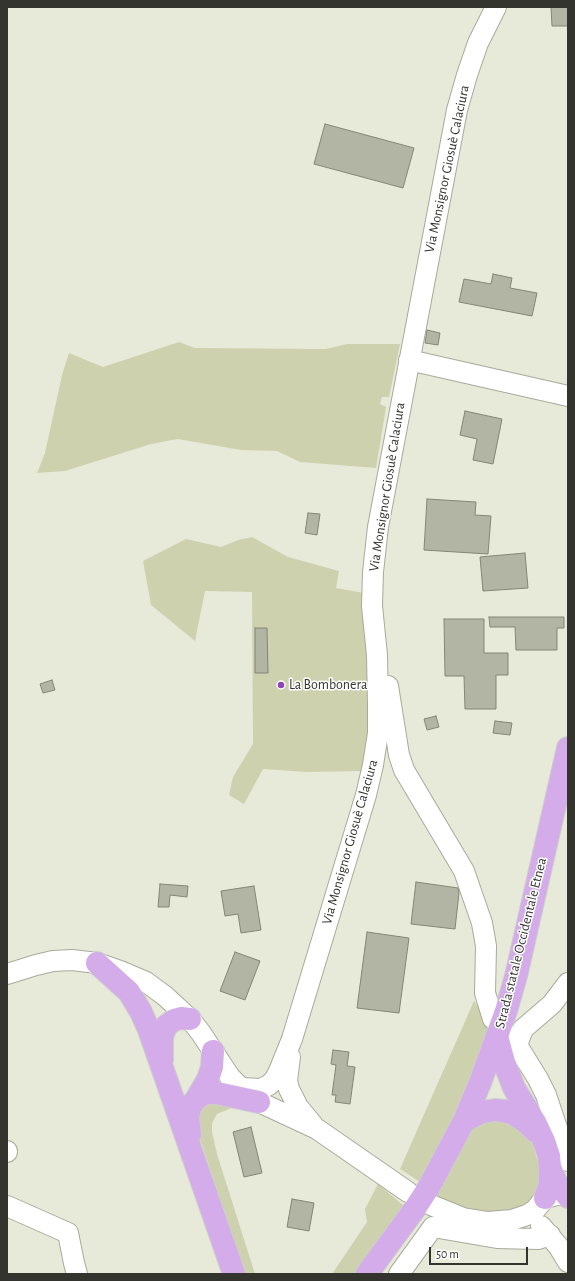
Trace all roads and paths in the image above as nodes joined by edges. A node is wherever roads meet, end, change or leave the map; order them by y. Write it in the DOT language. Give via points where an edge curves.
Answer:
graph roads {
  1 [pos="496,7"];
  2 [pos="409,360"];
  3 [pos="568,396"];
  4 [pos="377,655"];
  5 [pos="568,748"];
  6 [pos="97,963"];
  7 [pos="7,974"];
  8 [pos="568,983"];
  9 [pos="190,1019"];
  10 [pos="504,1034"];
  11 [pos="213,1051"];
  12 [pos="162,1066"];
  13 [pos="283,1076"];
  14 [pos="241,1088"];
  15 [pos="197,1098"];
  16 [pos="266,1106"];
  17 [pos="464,1121"];
  18 [pos="317,1129"];
  19 [pos="544,1141"];
  20 [pos="192,1151"];
  21 [pos="559,1164"];
  22 [pos="408,1192"];
  23 [pos="568,1197"];
  24 [pos="545,1198"];
  25 [pos="431,1205"];
  26 [pos="7,1206"];
  27 [pos="526,1215"];
  28 [pos="561,1249"];
  29 [pos="77,1274"];
  30 [pos="234,1274"];
  31 [pos="367,1274"];
  32 [pos="399,1274"];
  1 -- 2 [label="street, Via Monsignor Giosuè Calaciura" via="478,43 457,110"];
  2 -- 3 [label="street"];
  2 -- 4 [label="street, Via Monsignor Giosuè Calaciura" via="384,487 372,572 372,606"];
  4 -- 10 [label="street" via="386,671 399,755 404,770 464,871 482,922 486,946 485,993"];
  4 -- 13 [label="street, Via Monsignor Giosuè Calaciura" via="378,732 373,765"];
  5 -- 10 [label="main road, Strada statale Occidentale Etnea" via="506,1012"];
  6 -- 7 [label="street" via="53,961"];
  6 -- 9 [label="street" via="146,982"];
  6 -- 12 [label="main road" via="129,992 141,1012"];
  8 -- 10 [label="street" via="552,1004 523,1030"];
  9 -- 11 [label="street"];
  9 -- 12 [label="main road" via="174,1020 166,1026 162,1037"];
  10 -- 17 [label="main road, Strada statale Occidentale Etnea"];
  10 -- 19 [label="main road" via="504,1062 514,1088"];
  10 -- 21 [label="street" via="546,1095"];
  11 -- 14 [label="street"];
  11 -- 15 [label="main road" via="208,1079"];
  12 -- 20 [label="main road"];
  13 -- 14 [label="street" via="260,1089"];
  13 -- 16 [label="street, Via Monsignor Giosuè Calaciura" via="286,1094"];
  13 -- 18 [label="street" via="298,1107"];
  14 -- 16 [label="street"];
  15 -- 16 [label="main road" via="206,1093 217,1093"];
  15 -- 20 [label="main road" via="190,1107 188,1117"];
  16 -- 18 [label="street"];
  17 -- 19 [label="main road" via="482,1112 505,1111 526,1122"];
  17 -- 31 [label="main road, Strada statale Occidentale Etnea" via="429,1187"];
  18 -- 22 [label="street"];
  19 -- 21 [label="main road" via="549,1156"];
  20 -- 30 [label="main road"];
  21 -- 23 [label="main road" via="556,1182"];
  21 -- 24 [label="main road"];
  23 -- 24 [label="street" via="557,1195"];
  24 -- 27 [label="street" via="535,1210"];
  24 -- 28 [label="street"];
  25 -- 27 [label="street" via="463,1218 488,1222 512,1220"];
  26 -- 29 [label="street" via="68,1233"];
  27 -- 28 [label="street" via="540,1224"];
  28 -- 32 [label="street" via="538,1239 497,1238 433,1227"];
}
